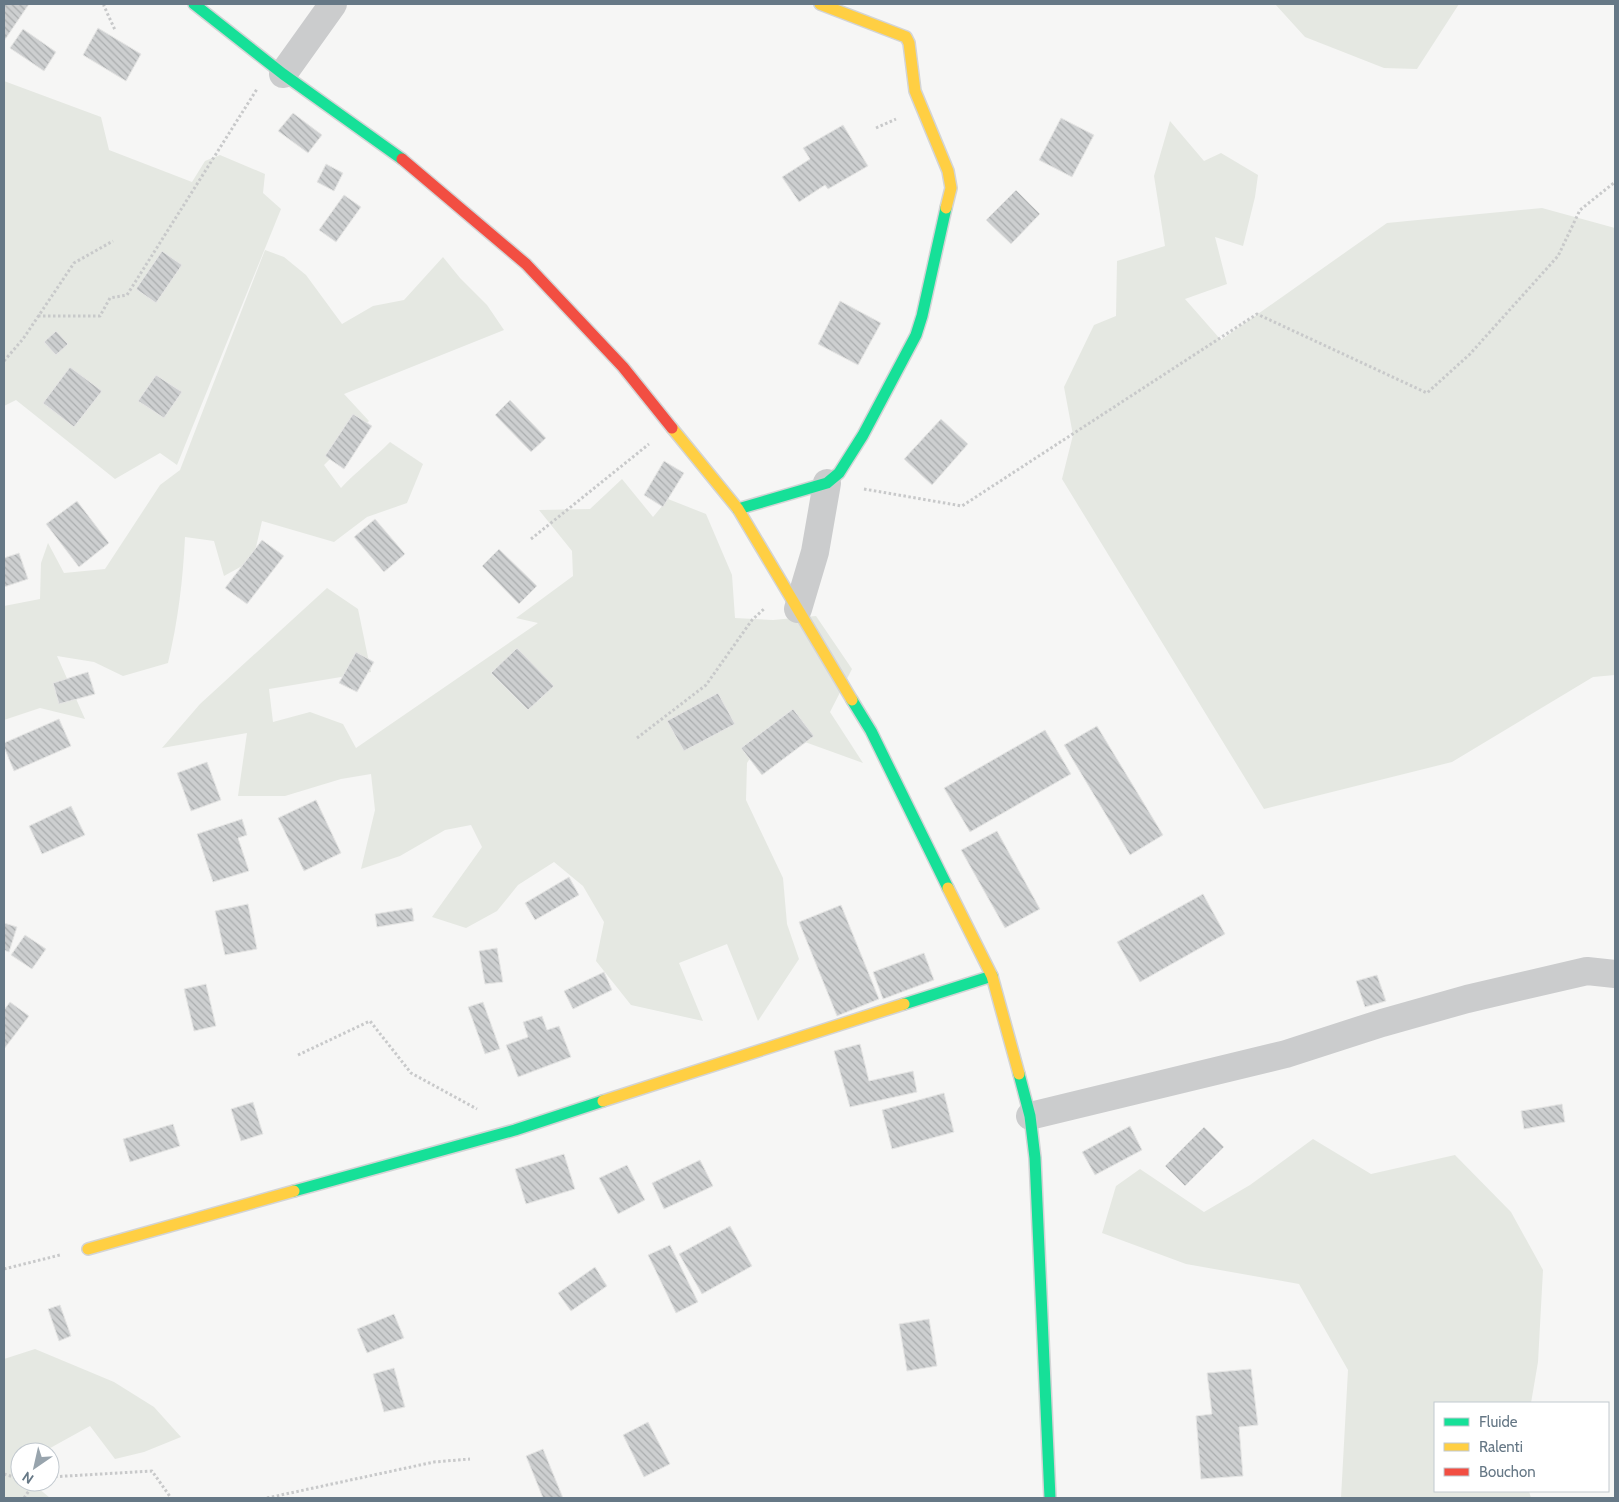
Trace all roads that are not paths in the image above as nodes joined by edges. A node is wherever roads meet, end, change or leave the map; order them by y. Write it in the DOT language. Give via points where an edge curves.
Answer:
graph roads {
  1 [pos="194,4"];
  2 [pos="333,4"];
  3 [pos="820,4"];
  4 [pos="277,69"];
  5 [pos="827,482"];
  6 [pos="738,509"];
  7 [pos="792,600"];
  8 [pos="1615,974"];
  9 [pos="992,976"];
  10 [pos="1030,1116"];
  11 [pos="88,1249"];
  12 [pos="1050,1498"];
  1 -- 4 [label="street"];
  2 -- 4 [label="street"];
  3 -- 5 [label="street" via="906,37 915,91 948,171 951,188 916,335 863,435 839,472"];
  4 -- 6 [label="street" via="409,164 526,264 623,367"];
  5 -- 6 [label="street"];
  5 -- 7 [label="street" via="815,552"];
  6 -- 7 [label="street"];
  7 -- 9 [label="street" via="871,731"];
  8 -- 10 [label="street" via="1587,971 1467,999 1286,1054"];
  9 -- 10 [label="street"];
  9 -- 11 [label="street" via="515,1130"];
  10 -- 12 [label="street" via="1035,1158"];
}
